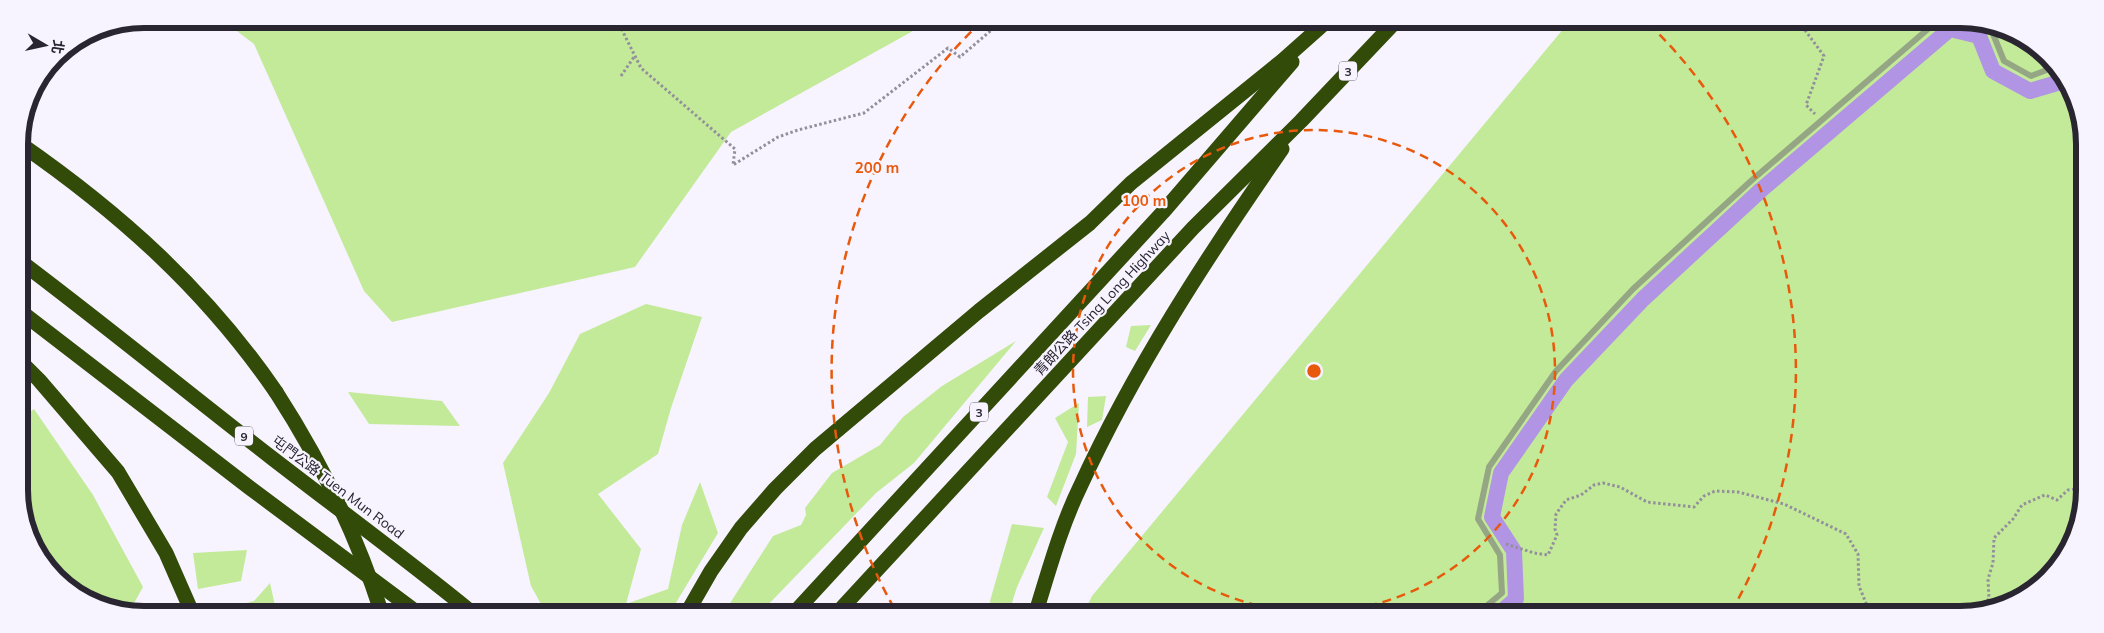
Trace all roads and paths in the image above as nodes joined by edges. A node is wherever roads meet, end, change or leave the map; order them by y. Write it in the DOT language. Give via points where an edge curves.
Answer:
graph roads {
  1 [pos="621,28"];
  2 [pos="994,28"];
  3 [pos="1320,28"];
  4 [pos="1322,28"];
  5 [pos="1389,28"];
  6 [pos="1803,28"];
  7 [pos="1930,28"];
  8 [pos="1992,31"];
  9 [pos="634,57"];
  10 [pos="2049,69"];
  11 [pos="621,76"];
  12 [pos="1821,120"];
  13 [pos="1301,121"];
  14 [pos="28,150"];
  15 [pos="28,266"];
  16 [pos="28,317"];
  17 [pos="28,369"];
  18 [pos="2076,489"];
  19 [pos="1516,546"];
  20 [pos="1984,603"];
  21 [pos="1487,605"];
  22 [pos="1867,605"];
  23 [pos="189,606"];
  24 [pos="379,606"];
  25 [pos="408,606"];
  26 [pos="464,606"];
  27 [pos="691,606"];
  28 [pos="801,606"];
  29 [pos="844,606"];
  30 [pos="1038,606"];
  1 -- 9 [label="path"];
  2 -- 9 [label="path" via="960,56 948,48 864,113 778,137 734,165 735,149 641,68"];
  3 -- 27 [label="highway" via="1131,184 1090,223 815,449 774,489 741,528"];
  4 -- 28 [label="highway, 青朗公路 Tsing Long Highway / 3" via="1163,212"];
  5 -- 13 [label="highway, 青朗公路 Tsing Long Highway / 3"];
  6 -- 12 [label="path" via="1824,56 1806,105"];
  7 -- 12 [label="lane"];
  8 -- 10 [label="lane" via="2004,61 2031,76"];
  9 -- 11 [label="path"];
  12 -- 21 [label="lane" via="1633,289 1556,371 1494,459 1489,467 1478,519 1500,555 1502,593"];
  13 -- 29 [label="highway, 青朗公路 Tsing Long Highway / 3" via="1193,228"];
  13 -- 30 [label="highway" via="1162,330 1118,408 1079,488"];
  14 -- 24 [label="highway, bridge" via="102,204 173,267 233,334 276,392 308,444 360,550"];
  15 -- 26 [label="highway, 屯門公路 Tuen Mun Road / 9"];
  16 -- 25 [label="highway"];
  17 -- 23 [label="highway" via="118,472 166,553"];
  18 -- 20 [label="path" via="2068,490 2057,500 2045,495 2022,505 1994,538 1988,599"];
  19 -- 22 [label="path" via="1548,555 1557,535 1554,529 1556,514 1566,500 1581,495 1594,485 1603,483 1620,487 1647,502 1694,507 1704,496 1715,491 1738,492 1784,504 1846,534 1858,554 1860,586"];
}
